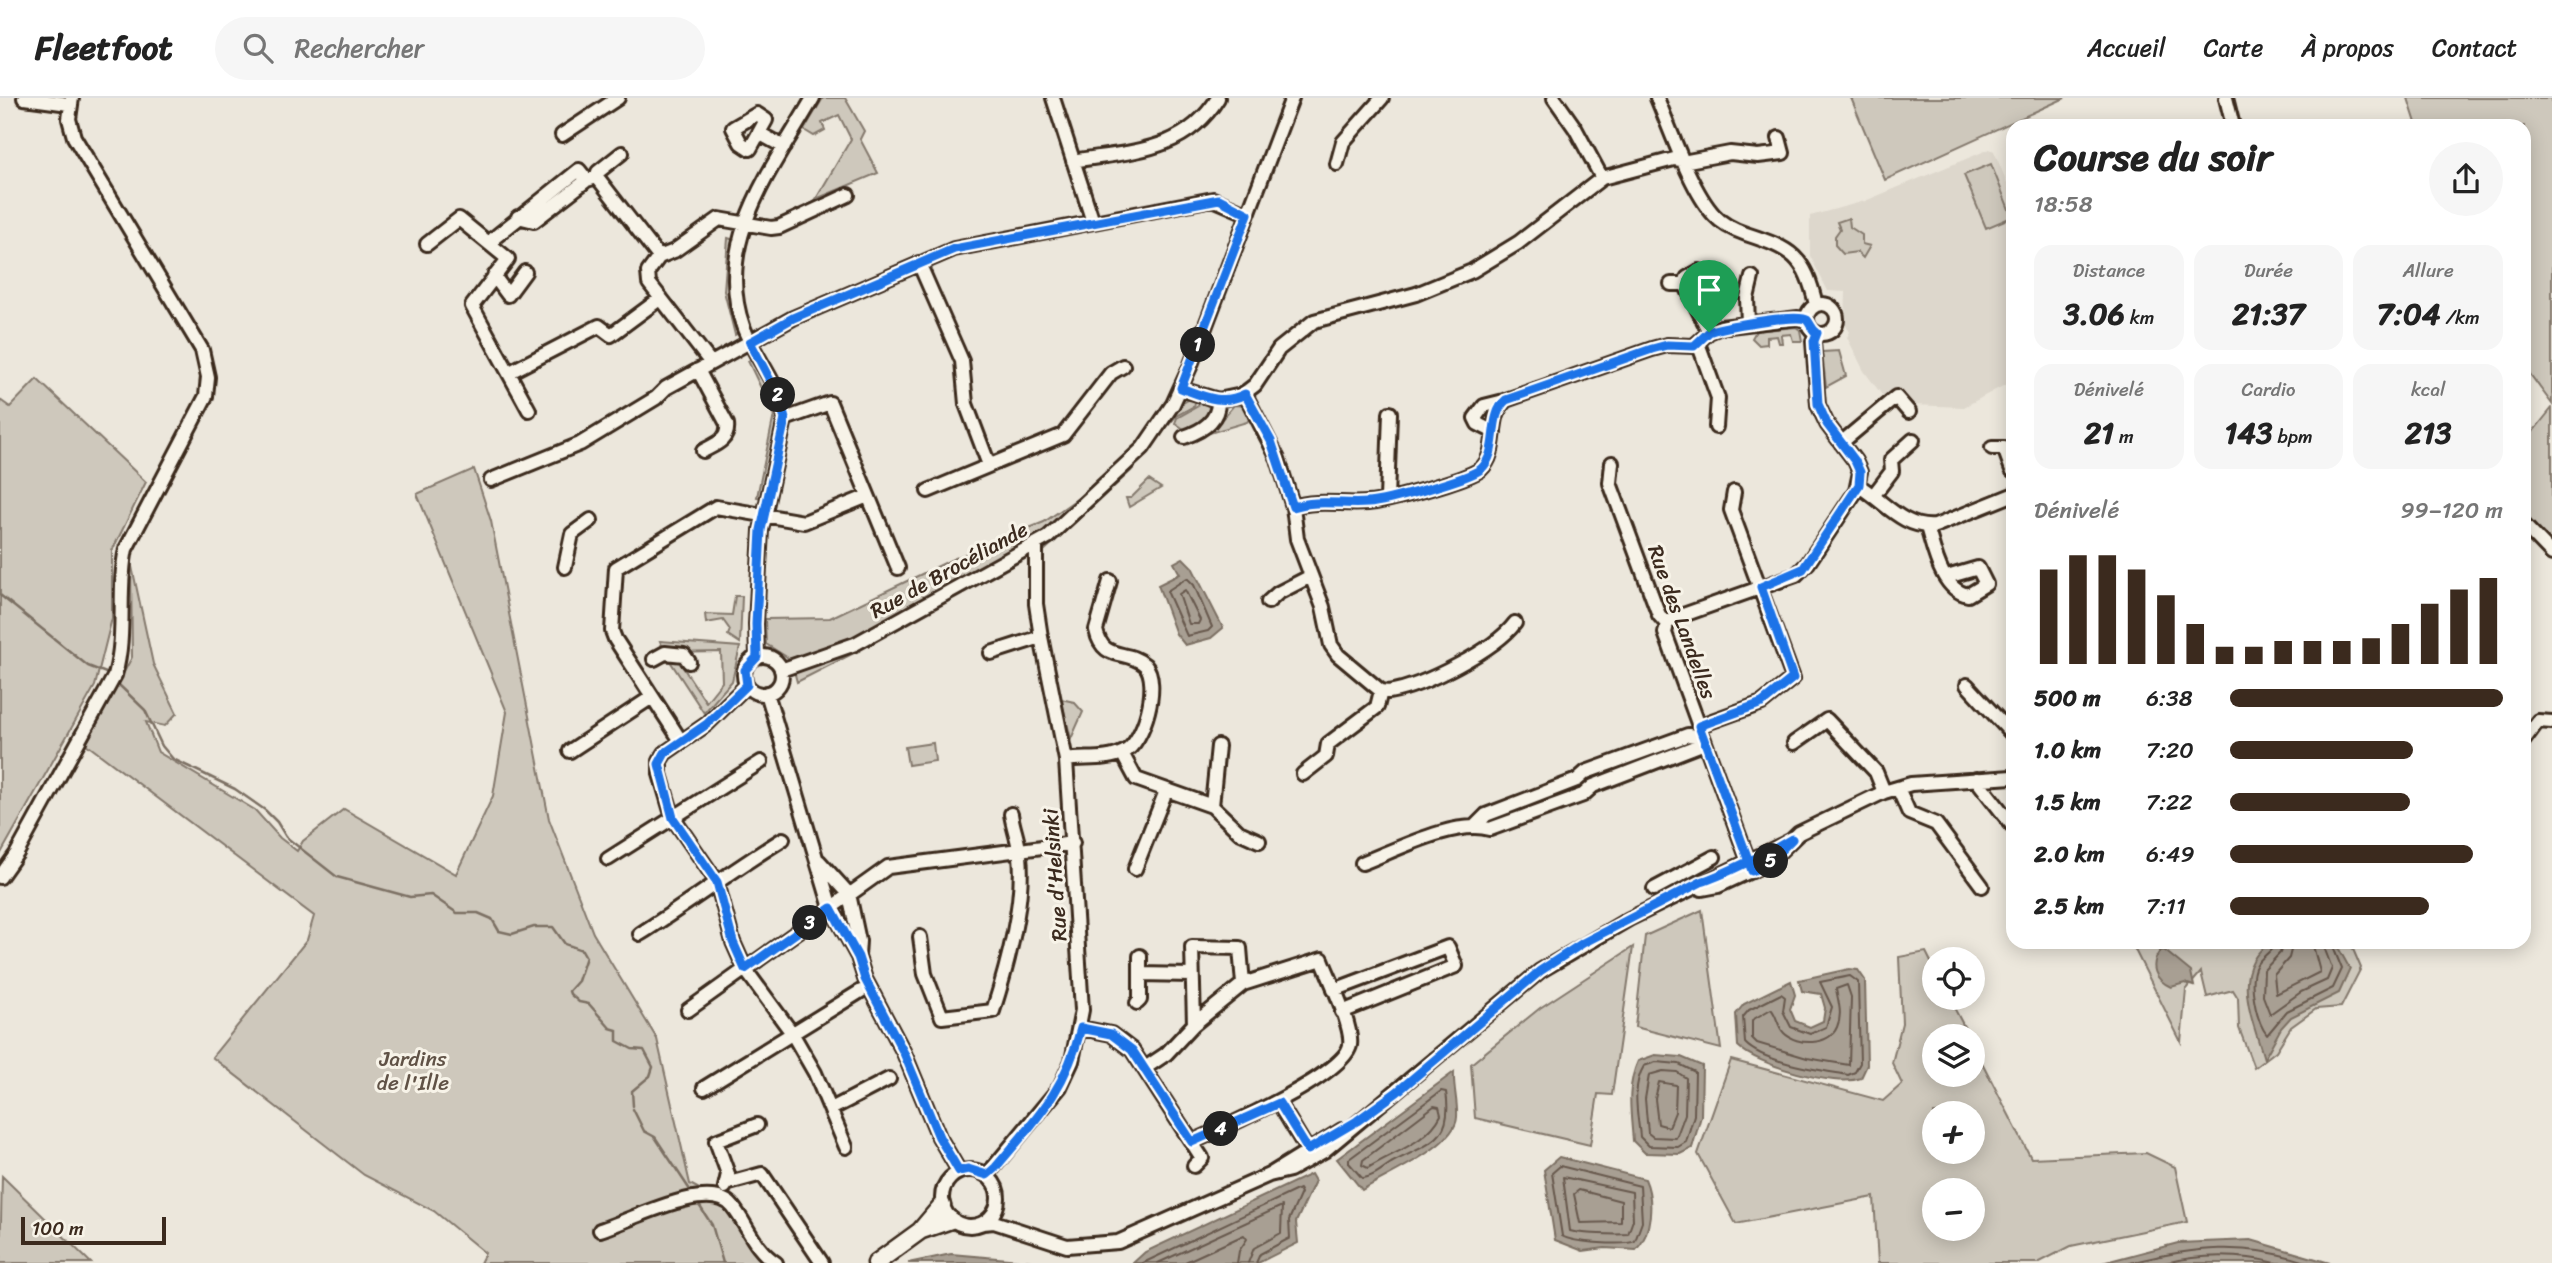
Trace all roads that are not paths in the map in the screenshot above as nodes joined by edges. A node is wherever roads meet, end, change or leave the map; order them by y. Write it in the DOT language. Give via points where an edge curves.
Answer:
graph roads {
  1 [pos="24,98"];
  2 [pos="618,98"];
  3 [pos="813,98"];
  4 [pos="1053,98"];
  5 [pos="1218,98"];
  6 [pos="1292,98"];
  7 [pos="1382,98"];
  8 [pos="1554,98"];
  9 [pos="1657,98"];
  10 [pos="2225,98"];
  11 [pos="71,101"];
  12 [pos="2231,119"];
  13 [pos="759,133"];
  14 [pos="562,135"];
  15 [pos="1779,138"];
  16 [pos="784,147"];
  17 [pos="622,153"];
  18 [pos="1684,160"];
  19 [pos="1073,161"];
  20 [pos="1338,164"];
  21 [pos="1602,178"];
  22 [pos="592,179"];
  23 [pos="848,195"];
  24 [pos="1248,214"];
  25 [pos="1093,222"];
  26 [pos="743,224"];
  27 [pos="427,244"];
  28 [pos="492,246"];
  29 [pos="659,257"];
  30 [pos="919,263"];
  31 [pos="1699,271"];
  32 [pos="525,272"];
  33 [pos="494,276"];
  34 [pos="1752,276"];
  35 [pos="1671,284"];
  36 [pos="1685,284"];
  37 [pos="661,298"];
  38 [pos="1816,305"];
  39 [pos="1807,320"];
  40 [pos="1748,323"];
  41 [pos="1709,332"];
  42 [pos="1817,333"];
  43 [pos="750,342"];
  44 [pos="1698,344"];
  45 [pos="710,363"];
  46 [pos="1123,366"];
  47 [pos="698,370"];
  48 [pos="510,372"];
  49 [pos="1181,388"];
  50 [pos="1245,394"];
  51 [pos="1218,400"];
  52 [pos="1504,401"];
  53 [pos="529,410"];
  54 [pos="1909,412"];
  55 [pos="1390,414"];
  56 [pos="785,419"];
  57 [pos="1716,428"];
  58 [pos="1494,432"];
  59 [pos="1184,437"];
  60 [pos="1913,440"];
  61 [pos="1841,443"];
  62 [pos="1992,448"];
  63 [pos="703,451"];
  64 [pos="2006,454"];
  65 [pos="1612,463"];
  66 [pos="989,465"];
  67 [pos="491,480"];
  68 [pos="1859,485"];
  69 [pos="928,491"];
  70 [pos="1734,492"];
  71 [pos="867,496"];
  72 [pos="1873,496"];
  73 [pos="2006,497"];
  74 [pos="1387,499"];
  75 [pos="1293,507"];
  76 [pos="763,516"];
  77 [pos="591,520"];
  78 [pos="1927,527"];
  79 [pos="2531,532"];
  80 [pos="1036,546"];
  81 [pos="2552,554"];
  82 [pos="565,567"];
  83 [pos="898,568"];
  84 [pos="1311,576"];
  85 [pos="1947,577"];
  86 [pos="1110,581"];
  87 [pos="1761,587"];
  88 [pos="1268,603"];
  89 [pos="1515,622"];
  90 [pos="1667,624"];
  91 [pos="1041,637"];
  92 [pos="991,653"];
  93 [pos="757,657"];
  94 [pos="654,659"];
  95 [pos="689,662"];
  96 [pos="781,670"];
  97 [pos="747,685"];
  98 [pos="1967,685"];
  99 [pos="1381,691"];
  100 [pos="767,693"];
  101 [pos="652,697"];
  102 [pos="2552,722"];
  103 [pos="2006,727"];
  104 [pos="1700,731"];
  105 [pos="2531,731"];
  106 [pos="681,741"];
  107 [pos="1794,743"];
  108 [pos="1218,746"];
  109 [pos="570,751"];
  110 [pos="1122,753"];
  111 [pos="1066,760"];
  112 [pos="761,762"];
  113 [pos="1586,772"];
  114 [pos="1303,774"];
  115 [pos="2006,777"];
  116 [pos="1976,779"];
  117 [pos="1593,786"];
  118 [pos="1898,788"];
  119 [pos="1166,791"];
  120 [pos="1884,792"];
  121 [pos="1212,806"];
  122 [pos="1011,814"];
  123 [pos="2006,817"];
  124 [pos="673,818"];
  125 [pos="1476,825"];
  126 [pos="783,839"];
  127 [pos="1259,841"];
  128 [pos="1073,843"];
  129 [pos="1018,849"];
  130 [pos="814,855"];
  131 [pos="1714,857"];
  132 [pos="608,859"];
  133 [pos="1362,863"];
  134 [pos="1750,866"];
  135 [pos="1135,869"];
  136 [pos="1678,876"];
  137 [pos="0,877"];
  138 [pos="717,882"];
  139 [pos="1982,886"];
  140 [pos="1654,889"];
  141 [pos="1687,890"];
  142 [pos="849,894"];
  143 [pos="831,908"];
  144 [pos="640,934"];
  145 [pos="920,937"];
  146 [pos="1140,956"];
  147 [pos="858,957"];
  148 [pos="745,969"];
  149 [pos="1140,974"];
  150 [pos="1192,975"];
  151 [pos="1243,984"];
  152 [pos="1334,990"];
  153 [pos="861,991"];
  154 [pos="1137,1003"];
  155 [pos="688,1010"];
  156 [pos="1342,1012"];
  157 [pos="1194,1024"];
  158 [pos="1081,1028"];
  159 [pos="792,1033"];
  160 [pos="1145,1068"];
  161 [pos="889,1079"];
  162 [pos="704,1088"];
  163 [pos="1279,1103"];
  164 [pos="831,1109"];
  165 [pos="757,1125"];
  166 [pos="1192,1142"];
  167 [pos="846,1147"];
  168 [pos="1310,1154"];
  169 [pos="1194,1166"];
  170 [pos="959,1171"];
  171 [pos="987,1175"];
  172 [pos="729,1183"];
  173 [pos="728,1201"];
  174 [pos="942,1205"];
  175 [pos="997,1206"];
  176 [pos="951,1220"];
  177 [pos="983,1223"];
  178 [pos="600,1230"];
  179 [pos="920,1231"];
  180 [pos="1019,1232"];
  181 [pos="776,1263"];
  182 [pos="822,1263"];
  183 [pos="876,1263"];
  1 -- 11 [label="street"];
  2 -- 14 [label="street"];
  3 -- 16 [label="street"];
  4 -- 19 [label="street"];
  5 -- 19 [label="street" via="1194,127 1168,144"];
  6 -- 24 [label="street, Rue de Brocéliande"];
  7 -- 20 [label="street" via="1343,142"];
  8 -- 21 [label="street"];
  9 -- 18 [label="street"];
  10 -- 12 [label="street"];
  11 -- 137 [label="street" via="74,137 192,332 208,377 198,417 126,549 122,648 115,674"];
  13 -- 16 [label="street"];
  15 -- 18 [label="street" via="1783,153 1730,153"];
  16 -- 26 [label="street"];
  17 -- 22 [label="street"];
  18 -- 21 [label="street"];
  18 -- 38 [label="street" via="1708,207 1723,224 1777,244 1800,261"];
  19 -- 25 [label="street"];
  21 -- 50 [label="street" via="1518,243 1472,271 1416,294 1314,321 1279,349"];
  22 -- 28 [label="street" via="579,170 518,217 494,238"];
  22 -- 29 [label="street"];
  23 -- 26 [label="street" via="779,227"];
  24 -- 25 [label="street" via="1213,199"];
  24 -- 49 [label="street, Rue de Brocéliande"];
  25 -- 30 [label="street" via="954,249"];
  26 -- 29 [label="street" via="719,219"];
  26 -- 43 [label="street" via="734,286"];
  27 -- 28 [label="street" via="459,219"];
  28 -- 33 [label="street" via="508,259"];
  29 -- 37 [label="street" via="648,272 649,283"];
  30 -- 43 [label="street" via="793,318"];
  30 -- 66 [label="street" via="962,361 966,404"];
  31 -- 36 [label="street"];
  32 -- 33 [label="street" via="508,295"];
  33 -- 48 [label="street" via="472,306"];
  34 -- 40 [label="street"];
  35 -- 36 [label="street"];
  36 -- 41 [label="street"];
  37 -- 45 [label="street"];
  37 -- 48 [label="street" via="611,335 599,326"];
  38 -- 39 [label="street"];
  38 -- 42 [label="street" via="1826,305 1836,316 1831,330"];
  39 -- 40 [label="street"];
  39 -- 42 [label="street"];
  40 -- 41 [label="street"];
  41 -- 44 [label="street"];
  42 -- 61 [label="street" via="1818,404"];
  43 -- 45 [label="street"];
  43 -- 56 [label="street" via="779,397"];
  44 -- 52 [label="street" via="1652,349"];
  44 -- 57 [label="street" via="1718,398"];
  45 -- 47 [label="street"];
  46 -- 66 [label="street" via="1111,373 1063,435"];
  47 -- 63 [label="street" via="728,432"];
  47 -- 67 [label="street" via="580,444"];
  48 -- 53 [label="street"];
  49 -- 51 [label="street"];
  49 -- 80 [label="street, Rue de Brocéliande" via="1137,455"];
  50 -- 51 [label="street"];
  50 -- 75 [label="street" via="1271,441"];
  51 -- 59 [label="street" via="1214,419"];
  52 -- 58 [label="street"];
  52 -- 58 [label="street" via="1484,406 1475,418"];
  54 -- 61 [label="street" via="1896,397"];
  55 -- 74 [label="street"];
  56 -- 71 [label="street" via="830,403"];
  56 -- 76 [label="street"];
  58 -- 74 [label="street" via="1489,458 1473,474"];
  60 -- 72 [label="street" via="1891,460 1892,471"];
  61 -- 68 [label="street" via="1860,472"];
  62 -- 64 [label="street" via="2004,448"];
  65 -- 90 [label="street, Rue des Landelles" via="1610,483 1659,615"];
  66 -- 69 [label="street"];
  68 -- 72 [label="street"];
  68 -- 87 [label="street" via="1803,569"];
  70 -- 87 [label="street" via="1731,510"];
  71 -- 76 [label="street" via="804,522"];
  71 -- 83 [label="street"];
  72 -- 78 [label="street" via="1910,523"];
  73 -- 78 [label="street"];
  74 -- 75 [label="street" via="1307,502"];
  75 -- 84 [label="street" via="1297,539"];
  76 -- 93 [label="street"];
  76 -- 101 [label="street" via="716,506 616,568 612,631"];
  77 -- 82 [label="street" via="572,534"];
  78 -- 85 [label="street"];
  79 -- 81 [label="street"];
  80 -- 91 [label="street, Rue d'Helsinki"];
  80 -- 96 [label="street, Rue de Brocéliande" via="855,644"];
  84 -- 88 [label="street"];
  84 -- 99 [label="street" via="1334,650"];
  86 -- 110 [label="street" via="1096,630 1098,638 1107,651 1144,665 1153,684 1139,736"];
  87 -- 90 [label="street"];
  87 -- 104 [label="street" via="1793,678 1762,703"];
  89 -- 99 [label="street" via="1504,638 1442,671 1398,691"];
  90 -- 104 [label="street, Rue des Landelles" via="1665,634"];
  91 -- 92 [label="street"];
  91 -- 111 [label="street, Rue d'Helsinki"];
  93 -- 96 [label="street" via="775,660"];
  93 -- 97 [label="street" via="745,670"];
  94 -- 95 [label="street" via="665,653 684,655"];
  96 -- 100 [label="street" via="779,685"];
  97 -- 100 [label="street"];
  97 -- 106 [label="street" via="707,724"];
  98 -- 103 [label="street"];
  99 -- 114 [label="street" via="1377,706 1328,744 1326,756"];
  100 -- 130 [label="street"];
  101 -- 106 [label="street"];
  101 -- 109 [label="street"];
  102 -- 105 [label="street" via="2538,721"];
  104 -- 113 [label="street"];
  104 -- 117 [label="street" via="1697,746"];
  104 -- 134 [label="street, Rue des Landelles"];
  106 -- 124 [label="street" via="659,764"];
  107 -- 120 [label="street" via="1827,720 1876,772"];
  108 -- 121 [label="street"];
  110 -- 111 [label="street"];
  110 -- 119 [label="street" via="1136,779"];
  111 -- 128 [label="street, Rue d'Helsinki"];
  112 -- 124 [label="street"];
  113 -- 117 [label="street"];
  113 -- 125 [label="street" via="1577,780 1486,816"];
  115 -- 116 [label="street"];
  116 -- 118 [label="street"];
  116 -- 123 [label="street"];
  117 -- 125 [label="street" via="1583,795 1490,829"];
  118 -- 120 [label="street"];
  118 -- 139 [label="street" via="1909,813 1936,824"];
  119 -- 121 [label="street"];
  119 -- 135 [label="street"];
  120 -- 134 [label="street" via="1810,827"];
  121 -- 127 [label="street" via="1239,832"];
  122 -- 129 [label="street"];
  124 -- 132 [label="street"];
  124 -- 138 [label="street"];
  125 -- 133 [label="street"];
  126 -- 138 [label="street"];
  128 -- 129 [label="street"];
  128 -- 158 [label="street, Rue d'Helsinki"];
  129 -- 142 [label="street" via="888,867"];
  129 -- 145 [label="street" via="1018,897 993,1011 942,1017 925,974"];
  130 -- 142 [label="street"];
  130 -- 143 [label="street"];
  131 -- 136 [label="street"];
  134 -- 141 [label="street"];
  136 -- 140 [label="street"];
  136 -- 141 [label="street"];
  138 -- 144 [label="street"];
  138 -- 148 [label="street"];
  141 -- 168 [label="street" via="1583,943 1540,971"];
  142 -- 143 [label="street"];
  142 -- 147 [label="street"];
  143 -- 147 [label="street"];
  143 -- 148 [label="street"];
  146 -- 149 [label="street"];
  147 -- 170 [label="street" via="939,1137"];
  148 -- 155 [label="street"];
  148 -- 159 [label="street"];
  149 -- 150 [label="street"];
  149 -- 154 [label="street"];
  150 -- 151 [label="street" via="1192,947 1240,948"];
  150 -- 157 [label="street"];
  151 -- 152 [label="street" via="1322,959"];
  151 -- 157 [label="street"];
  152 -- 156 [label="street"];
  152 -- 156 [label="street" via="1448,947 1456,965"];
  153 -- 159 [label="street"];
  156 -- 163 [label="street" via="1350,1041 1346,1055"];
  157 -- 160 [label="street" via="1166,1054"];
  158 -- 160 [label="street" via="1121,1040"];
  158 -- 171 [label="street, Rue d'Helsinki" via="1060,1087"];
  159 -- 162 [label="street"];
  159 -- 164 [label="street"];
  160 -- 166 [label="street"];
  161 -- 164 [label="street"];
  163 -- 166 [label="street"];
  163 -- 168 [label="street"];
  164 -- 167 [label="street"];
  165 -- 172 [label="street" via="716,1141"];
  166 -- 169 [label="street" via="1202,1158"];
  168 -- 180 [label="street" via="1118,1242 1067,1246"];
  170 -- 171 [label="street"];
  170 -- 174 [label="street" via="944,1185"];
  171 -- 175 [label="street" via="995,1184"];
  172 -- 173 [label="street" via="724,1192"];
  172 -- 182 [label="street" via="759,1173"];
  173 -- 178 [label="street" via="717,1197 666,1203"];
  173 -- 181 [label="street" via="762,1253"];
  174 -- 176 [label="street"];
  174 -- 179 [label="main road"];
  175 -- 177 [label="street"];
  175 -- 180 [label="street"];
  176 -- 177 [label="street" via="967,1226"];
  176 -- 179 [label="main road"];
  177 -- 180 [label="street" via="995,1222"];
  179 -- 183 [label="main road"];
}
